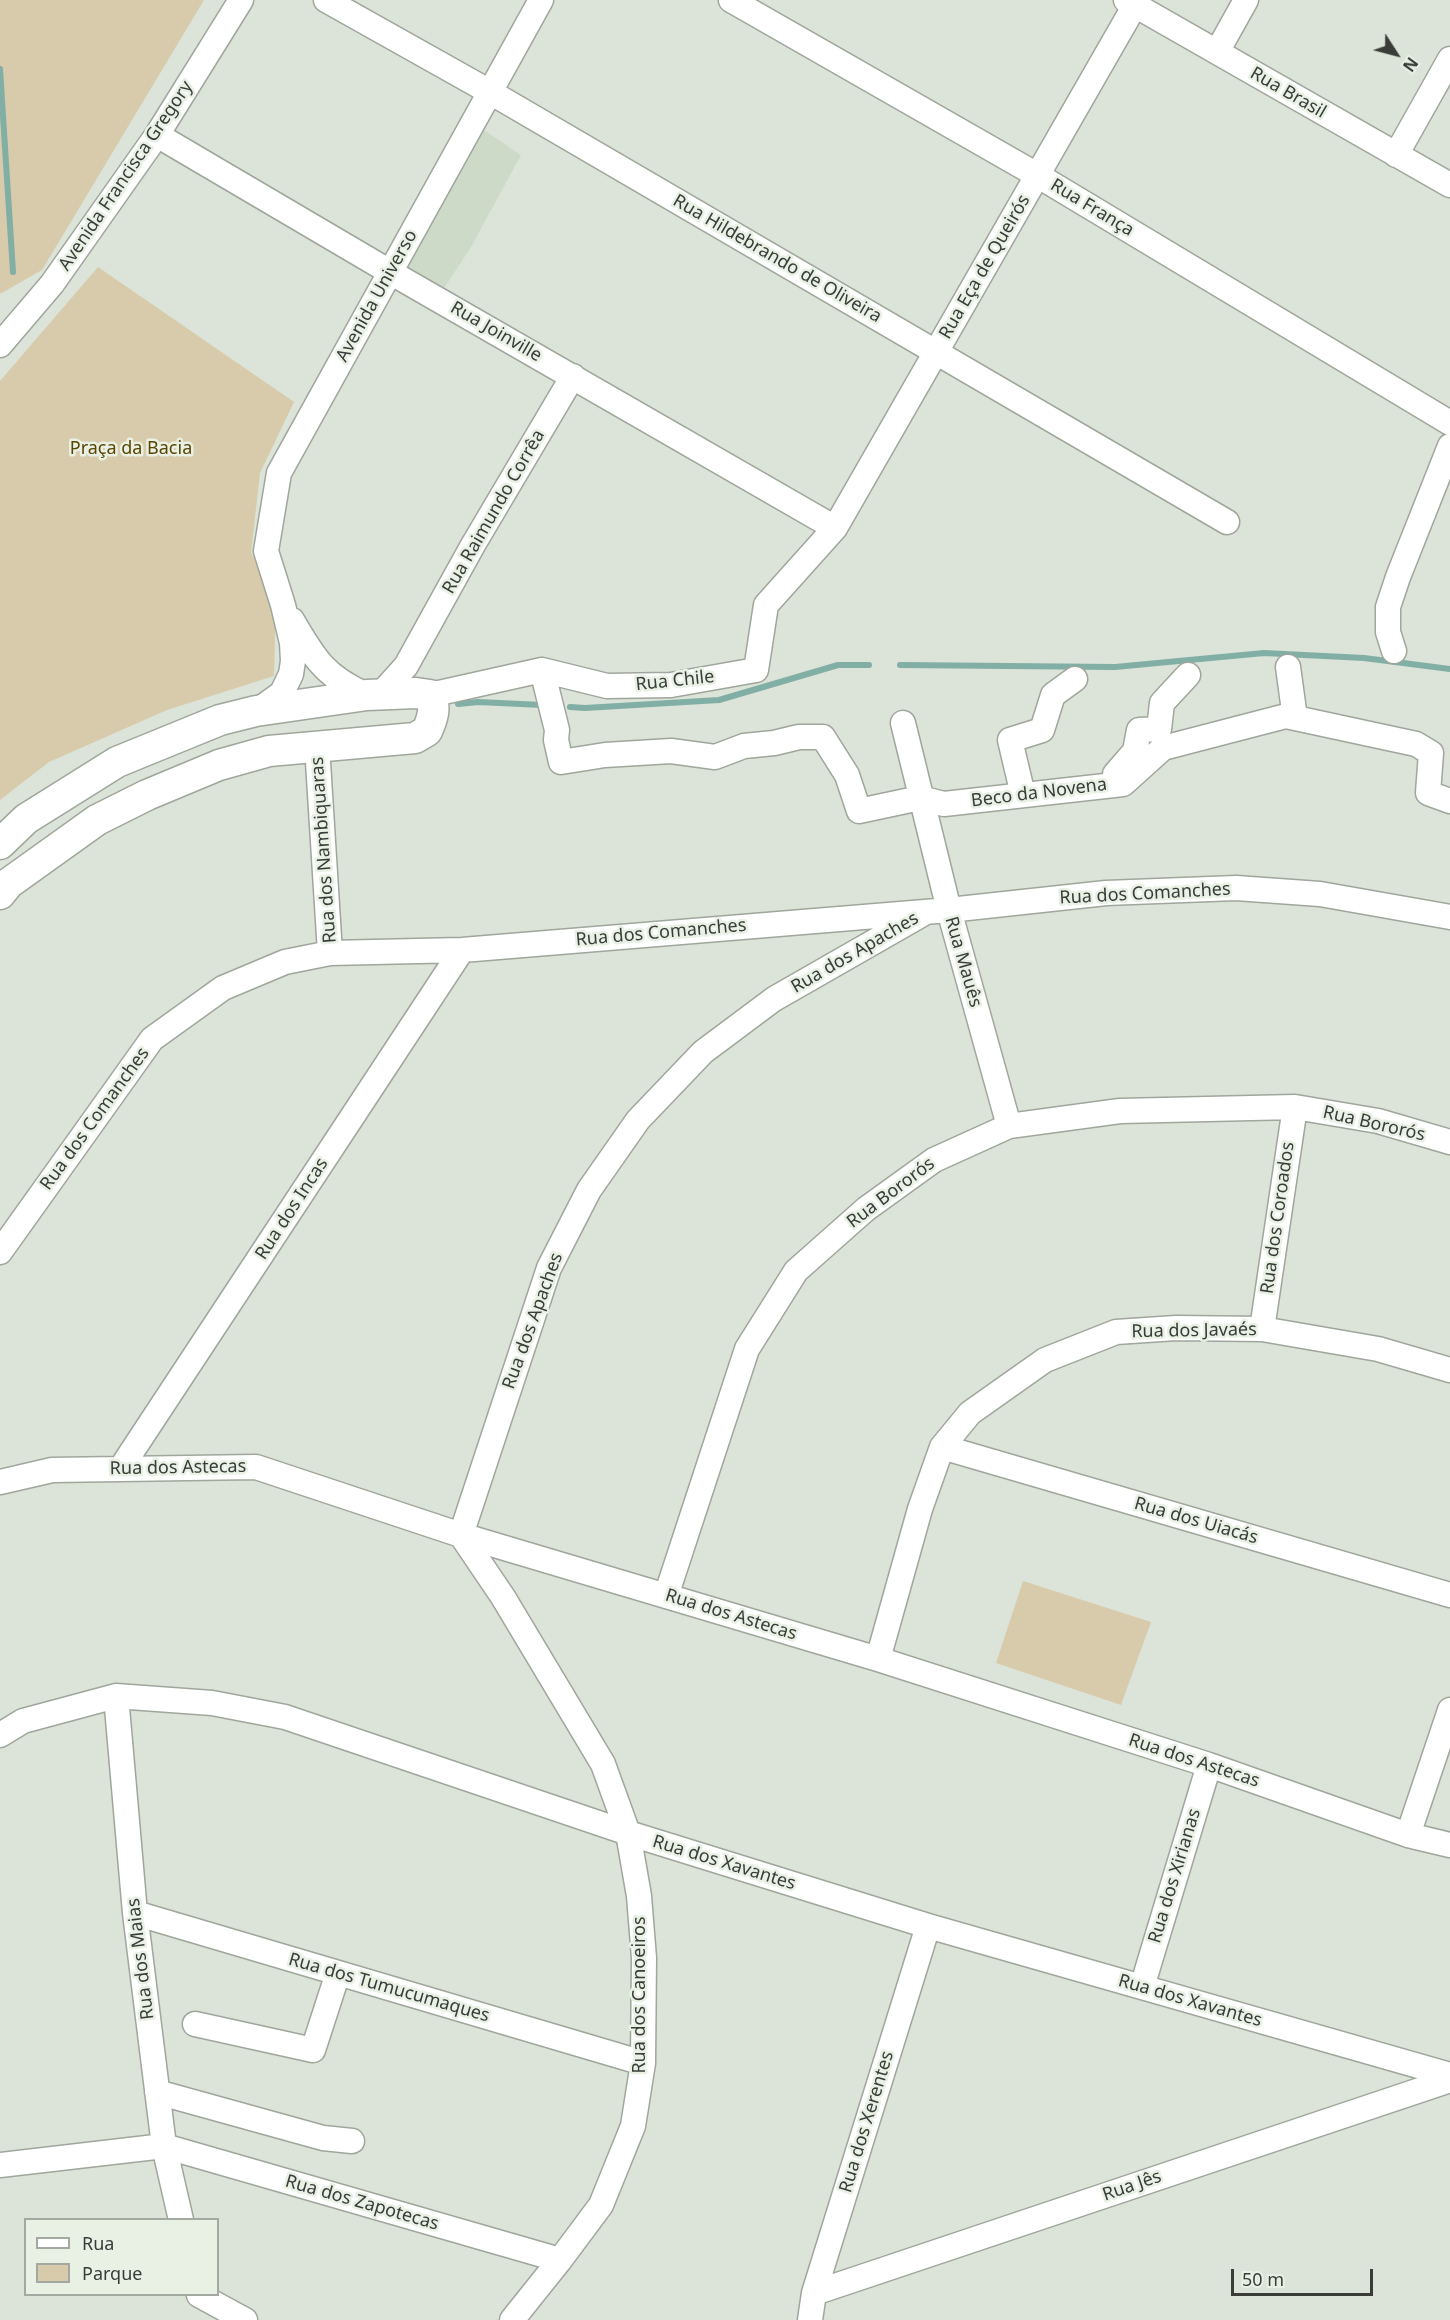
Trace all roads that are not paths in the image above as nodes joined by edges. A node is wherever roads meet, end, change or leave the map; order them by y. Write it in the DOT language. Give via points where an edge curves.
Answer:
graph roads {
  1 [pos="241,0"];
  2 [pos="326,0"];
  3 [pos="541,0"];
  4 [pos="731,0"];
  5 [pos="1246,0"];
  6 [pos="1131,3"];
  7 [pos="1217,52"];
  8 [pos="1450,59"];
  9 [pos="490,92"];
  10 [pos="158,135"];
  11 [pos="1396,155"];
  12 [pos="1037,175"];
  13 [pos="1450,185"];
  14 [pos="390,272"];
  15 [pos="0,345"];
  16 [pos="936,352"];
  17 [pos="573,376"];
  18 [pos="1450,423"];
  19 [pos="1450,446"];
  20 [pos="1227,522"];
  21 [pos="835,528"];
  22 [pos="283,605"];
  23 [pos="416,649"];
  24 [pos="1394,651"];
  25 [pos="1288,667"];
  26 [pos="542,670"];
  27 [pos="1188,675"];
  28 [pos="1075,679"];
  29 [pos="423,694"];
  30 [pos="373,696"];
  31 [pos="256,711"];
  32 [pos="1295,718"];
  33 [pos="903,723"];
  34 [pos="317,746"];
  35 [pos="1105,785"];
  36 [pos="1023,795"];
  37 [pos="920,798"];
  38 [pos="1450,801"];
  39 [pos="0,844"];
  40 [pos="0,894"];
  41 [pos="937,911"];
  42 [pos="1450,917"];
  43 [pos="462,950"];
  44 [pos="330,953"];
  45 [pos="1294,1107"];
  46 [pos="1009,1126"];
  47 [pos="1450,1142"];
  48 [pos="0,1252"];
  49 [pos="1262,1329"];
  50 [pos="1450,1370"];
  51 [pos="942,1447"];
  52 [pos="121,1468"];
  53 [pos="0,1482"];
  54 [pos="461,1535"];
  55 [pos="1450,1595"];
  56 [pos="666,1596"];
  57 [pos="878,1659"];
  58 [pos="116,1696"];
  59 [pos="1450,1710"];
  60 [pos="0,1735"];
  61 [pos="1209,1765"];
  62 [pos="628,1833"];
  63 [pos="1408,1834"];
  64 [pos="1450,1845"];
  65 [pos="135,1913"];
  66 [pos="928,1926"];
  67 [pos="338,1973"];
  68 [pos="1142,1987"];
  69 [pos="195,2024"];
  70 [pos="643,2063"];
  71 [pos="1450,2075"];
  72 [pos="1450,2080"];
  73 [pos="157,2092"];
  74 [pos="352,2141"];
  75 [pos="164,2146"];
  76 [pos="0,2165"];
  77 [pos="181,2218"];
  78 [pos="560,2260"];
  79 [pos="814,2293"];
  80 [pos="199,2296"];
  81 [pos="201,2296"];
  82 [pos="207,2320"];
  83 [pos="245,2320"];
  84 [pos="512,2320"];
  85 [pos="810,2320"];
  1 -- 10 [label="street, Avenida Francisca Gregory"];
  2 -- 9 [label="street, Rua Hildebrando de Oliveira"];
  3 -- 9 [label="street, Avenida Universo"];
  4 -- 12 [label="street, Rua França"];
  5 -- 7 [label="street"];
  6 -- 7 [label="street, Rua Brasil"];
  6 -- 12 [label="street, Rua Eça de Queirós"];
  7 -- 11 [label="street, Rua Brasil"];
  8 -- 11 [label="street"];
  9 -- 14 [label="street, Avenida Universo"];
  9 -- 16 [label="street, Rua Hildebrando de Oliveira"];
  10 -- 14 [label="street, Rua Joinville"];
  10 -- 15 [label="street, Avenida Francisca Gregory" via="52,284"];
  11 -- 13 [label="street, Rua Brasil"];
  12 -- 16 [label="street, Rua Eça de Queirós"];
  12 -- 18 [label="street, Rua França"];
  14 -- 17 [label="street, Rua Joinville"];
  14 -- 22 [label="street, Avenida Universo" via="279,473 266,551"];
  16 -- 20 [label="street, Rua Hildebrando de Oliveira"];
  16 -- 21 [label="street, Rua Eça de Queirós"];
  17 -- 21 [label="street, Rua Joinville"];
  17 -- 23 [label="street, Rua Raimundo Corrêa" via="472,545"];
  19 -- 24 [label="street" via="1388,607 1388,632"];
  21 -- 26 [label="street, Rua Chile" via="766,605 756,670 671,685 607,686"];
  22 -- 30 [label="street" via="309,649 332,677"];
  22 -- 31 [label="street" via="292,643 291,674 282,693"];
  23 -- 29 [label="street, Rua Raimundo Corrêa"];
  23 -- 30 [label="street, Rua Raimundo Corrêa" via="406,666"];
  25 -- 32 [label="street"];
  26 -- 29 [label="street, Rua Chile"];
  26 -- 37 [label="street" via="561,762 671,751 715,757 744,746 823,737 847,775 859,811"];
  27 -- 35 [label="street" via="1162,703 1159,729 1139,730 1135,751"];
  28 -- 36 [label="street" via="1053,695 1042,730 1010,740"];
  29 -- 30 [label="main road"];
  29 -- 34 [label="main road" via="434,701 431,722 427,731 415,738"];
  30 -- 31 [label="main road"];
  31 -- 39 [label="main road" via="220,720 117,762 26,819"];
  32 -- 35 [label="street, Beco da Novena" via="1286,716 1163,748 1123,784"];
  32 -- 38 [label="street, Beco da Novena" via="1416,744 1431,753 1428,793"];
  33 -- 37 [label="street, Rua Mauês"];
  34 -- 40 [label="main road" via="269,751 219,765 147,795 97,820 9,882"];
  34 -- 44 [label="street, Rua dos Nambiquaras"];
  35 -- 36 [label="street, Beco da Novena"];
  36 -- 37 [label="street, Beco da Novena" via="944,804"];
  37 -- 41 [label="street, Rua Mauês"];
  41 -- 42 [label="street, Rua dos Comanches" via="1107,893 1236,888 1320,894"];
  41 -- 43 [label="street, Rua dos Comanches"];
  41 -- 46 [label="street, Rua Mauês"];
  41 -- 54 [label="street, Rua dos Apaches" via="774,999 703,1052 638,1120 589,1191 549,1268"];
  43 -- 44 [label="street, Rua dos Comanches"];
  43 -- 52 [label="street, Rua dos Incas"];
  44 -- 48 [label="street, Rua dos Comanches" via="285,962 223,988 152,1039"];
  45 -- 46 [label="street, Rua Bororós" via="1120,1111"];
  45 -- 47 [label="street, Rua Bororós" via="1378,1121"];
  45 -- 49 [label="street, Rua dos Coroados"];
  46 -- 56 [label="street, Rua Bororós" via="934,1160 866,1209 796,1272 747,1349"];
  49 -- 50 [label="street, Rua dos Javaés" via="1378,1349"];
  49 -- 51 [label="street, Rua dos Javaés" via="1116,1332 1045,1360 970,1413"];
  51 -- 55 [label="street, Rua dos Uiacás"];
  51 -- 57 [label="street, Rua dos Javaés" via="920,1509"];
  52 -- 53 [label="street, Rua dos Astecas" via="52,1470"];
  52 -- 54 [label="street, Rua dos Astecas" via="256,1467"];
  54 -- 56 [label="street, Rua dos Astecas"];
  54 -- 62 [label="street, Rua dos Canoeiros" via="603,1764"];
  56 -- 57 [label="street, Rua dos Astecas"];
  57 -- 61 [label="street, Rua dos Astecas"];
  58 -- 60 [label="street, Rua dos Xavantes" via="23,1721"];
  58 -- 62 [label="street, Rua dos Xavantes" via="212,1703 285,1717"];
  58 -- 65 [label="street, Rua dos Maias"];
  59 -- 63 [label="street"];
  61 -- 63 [label="street, Rua dos Astecas"];
  61 -- 68 [label="street, Rua dos Xirianas"];
  62 -- 66 [label="street, Rua dos Xavantes"];
  62 -- 70 [label="street, Rua dos Canoeiros" via="644,1958"];
  63 -- 64 [label="street, Rua dos Astecas"];
  65 -- 67 [label="street, Rua dos Tumucumaques"];
  65 -- 73 [label="street, Rua dos Maias"];
  66 -- 68 [label="street, Rua dos Xavantes"];
  66 -- 79 [label="street, Rua dos Xerentes"];
  67 -- 69 [label="street" via="313,2050"];
  67 -- 70 [label="street, Rua dos Tumucumaques"];
  68 -- 71 [label="street, Rua dos Xavantes"];
  70 -- 78 [label="street, Rua dos Canoeiros" via="633,2126 601,2205"];
  72 -- 79 [label="street, Rua Jês"];
  73 -- 74 [label="street" via="323,2138"];
  73 -- 75 [label="street, Rua dos Maias"];
  75 -- 76 [label="street"];
  75 -- 77 [label="street, Rua dos Maias"];
  75 -- 78 [label="street, Rua dos Zapotecas"];
  78 -- 84 [label="street, Rua dos Canoeiros"];
  79 -- 85 [label="street, Rua dos Xerentes"];
  80 -- 82 [label="street"];
  81 -- 83 [label="street"];
}
